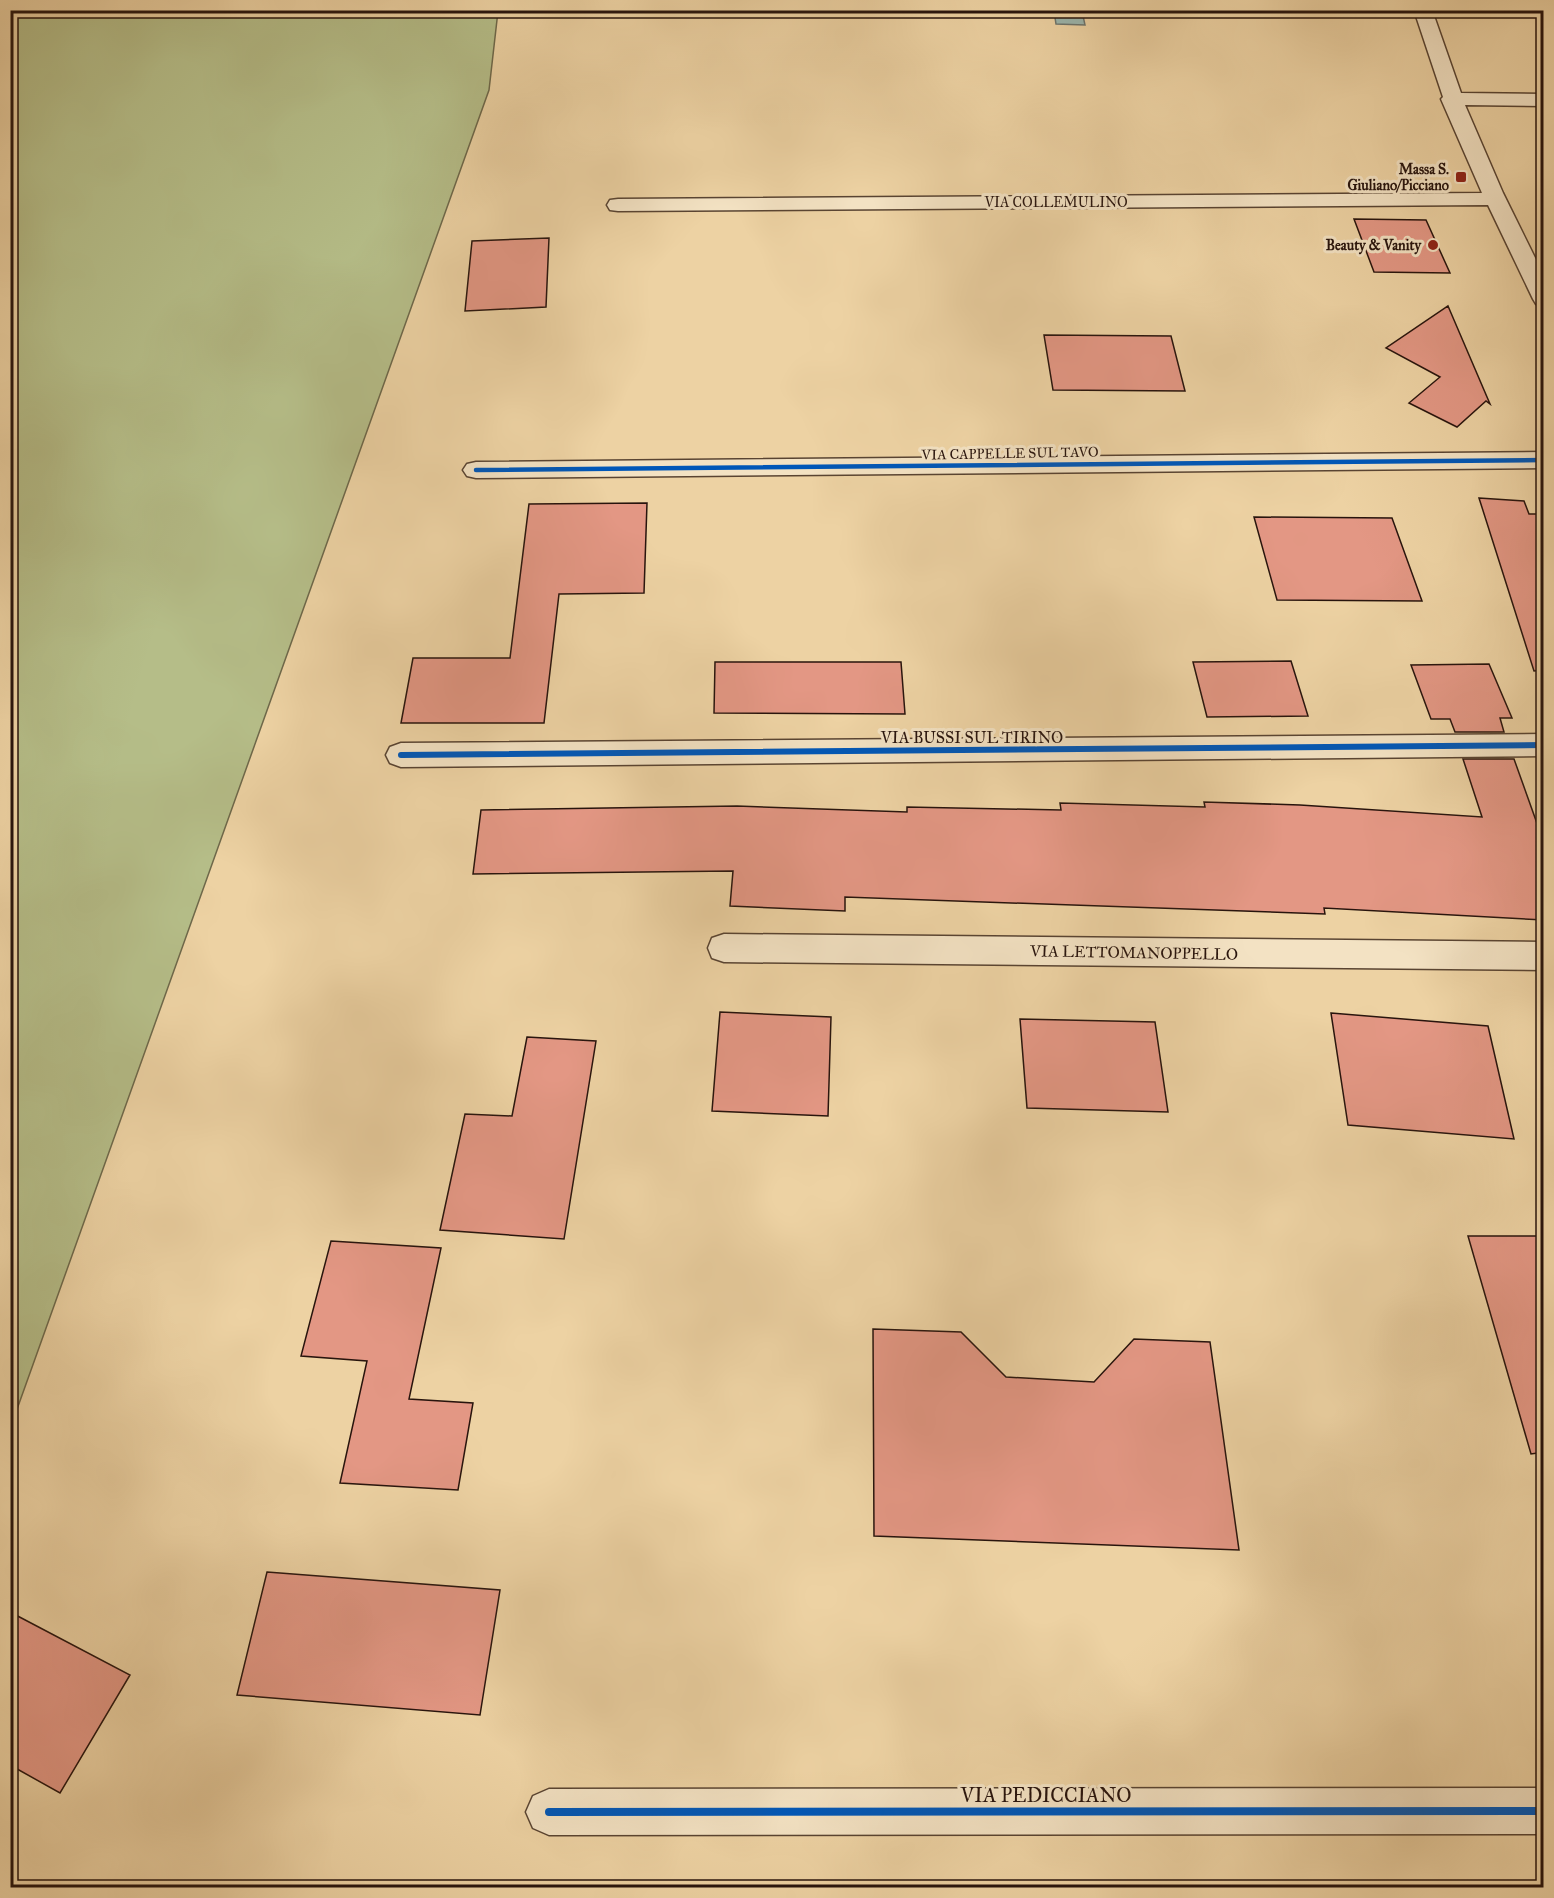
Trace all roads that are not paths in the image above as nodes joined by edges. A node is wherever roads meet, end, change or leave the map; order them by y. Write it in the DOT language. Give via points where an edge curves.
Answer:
graph roads {
  1 [pos="1423,10"];
  2 [pos="1451,99"];
  3 [pos="1544,100"];
  4 [pos="1494,199"];
  5 [pos="618,206"];
  6 [pos="1544,298"];
  7 [pos="1544,460"];
  8 [pos="476,470"];
  9 [pos="1544,745"];
  10 [pos="401,755"];
  11 [pos="724,948"];
  12 [pos="1544,956"];
  13 [pos="1544,1811"];
  14 [pos="549,1812"];
  1 -- 2 [label="street"];
  2 -- 3 [label="street"];
  2 -- 4 [label="street"];
  4 -- 5 [label="street, VIA COLLEMULINO"];
  4 -- 6 [label="street"];
  7 -- 8 [label="street, VIA CAPPELLE SUL TAVO"];
  9 -- 10 [label="street, VIA BUSSI SUL TIRINO"];
  11 -- 12 [label="street, VIA LETTOMANOPPELLO"];
  13 -- 14 [label="street, VIA PEDICCIANO"];
}
